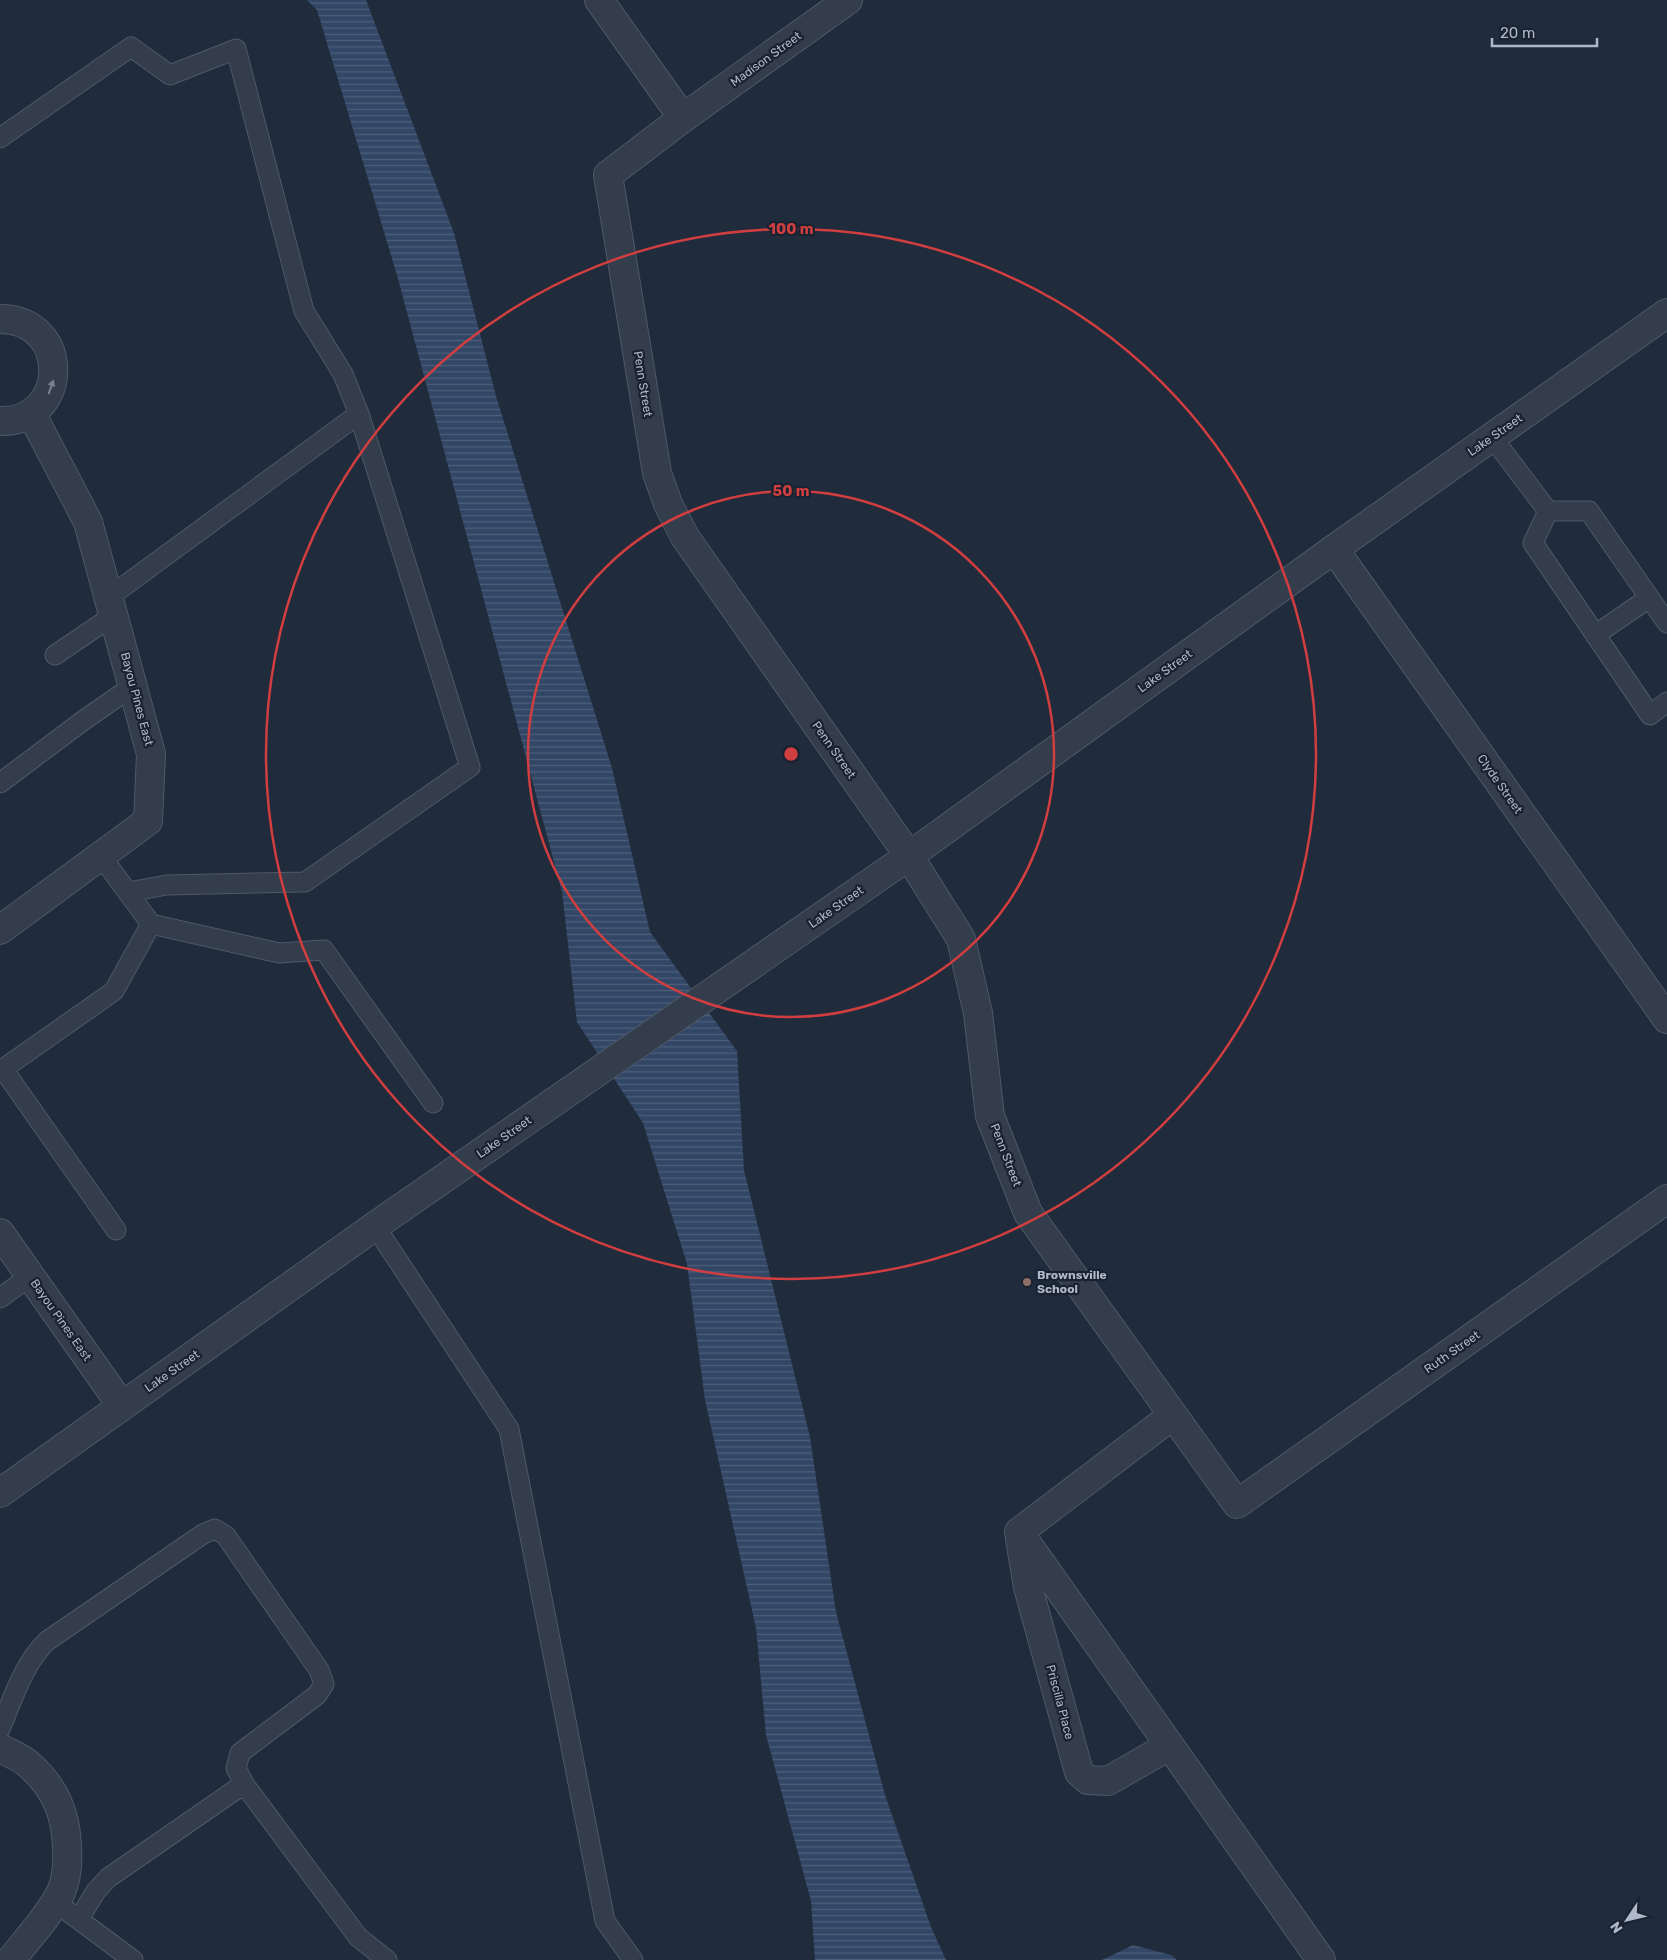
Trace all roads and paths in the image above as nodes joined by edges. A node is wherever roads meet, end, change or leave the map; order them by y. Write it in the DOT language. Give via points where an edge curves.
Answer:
graph roads {
  1 [pos="600,0"];
  2 [pos="848,0"];
  3 [pos="683,118"];
  4 [pos="0,138"];
  5 [pos="1667,313"];
  6 [pos="0,319"];
  7 [pos="30,413"];
  8 [pos="359,414"];
  9 [pos="0,421"];
  10 [pos="1492,437"];
  11 [pos="1548,511"];
  12 [pos="1334,549"];
  13 [pos="1650,598"];
  14 [pos="111,606"];
  15 [pos="1667,623"];
  16 [pos="1595,635"];
  17 [pos="55,655"];
  18 [pos="133,686"];
  19 [pos="1667,702"];
  20 [pos="0,783"];
  21 [pos="101,856"];
  22 [pos="909,856"];
  23 [pos="128,892"];
  24 [pos="151,924"];
  25 [pos="0,930"];
  26 [pos="1667,1019"];
  27 [pos="1,1070"];
  28 [pos="433,1103"];
  29 [pos="1667,1199"];
  30 [pos="375,1226"];
  31 [pos="116,1230"];
  32 [pos="0,1233"];
  33 [pos="30,1276"];
  34 [pos="0,1298"];
  35 [pos="122,1406"];
  36 [pos="1173,1415"];
  37 [pos="0,1492"];
  38 [pos="1237,1504"];
  39 [pos="1019,1532"];
  40 [pos="0,1729"];
  41 [pos="1169,1746"];
  42 [pos="0,1748"];
  43 [pos="244,1784"];
  44 [pos="55,1902"];
  45 [pos="79,1919"];
  46 [pos="11,1960"];
  47 [pos="133,1960"];
  48 [pos="387,1960"];
  49 [pos="633,1960"];
  50 [pos="1321,1960"];
  1 -- 3 [label="street"];
  2 -- 3 [label="street, Madison Street"];
  3 -- 22 [label="street, Penn Street" via="608,175 657,473 684,537"];
  4 -- 8 [label="lane" via="131,47 170,75 236,49 304,311 343,374"];
  5 -- 10 [label="street, Lake Street"];
  7 -- 6 [label="street, one-way" via="48,395 54,363 40,334 27,324"];
  7 -- 9 [label="street" via="10,421"];
  7 -- 14 [label="street, Bayou Pines East" via="88,522"];
  8 -- 14 [label="lane"];
  8 -- 23 [label="lane" via="470,767 306,882 167,885"];
  10 -- 11 [label="lane"];
  10 -- 12 [label="street, Lake Street"];
  11 -- 13 [label="lane" via="1589,511"];
  11 -- 16 [label="lane" via="1533,544"];
  12 -- 22 [label="street, Lake Street"];
  12 -- 26 [label="street, Clyde Street"];
  13 -- 15 [label="lane"];
  13 -- 16 [label="lane"];
  14 -- 17 [label="lane"];
  14 -- 18 [label="street, Bayou Pines East"];
  16 -- 19 [label="lane" via="1650,715"];
  18 -- 20 [label="lane"];
  18 -- 21 [label="street, Bayou Pines East" via="151,754 148,822"];
  21 -- 23 [label="lane"];
  21 -- 25 [label="street, Bayou Pines East"];
  22 -- 30 [label="street, Lake Street"];
  22 -- 36 [label="street, Penn Street" via="961,939 978,1013 990,1116 1028,1213"];
  23 -- 24 [label="lane"];
  24 -- 27 [label="lane" via="114,991"];
  24 -- 28 [label="lane" via="278,953 324,950"];
  27 -- 31 [label="lane"];
  29 -- 38 [label="street, Ruth Street"];
  30 -- 35 [label="street, Lake Street"];
  30 -- 49 [label="lane" via="509,1429 605,1921"];
  32 -- 33 [label="street, Bayou Pines East"];
  33 -- 34 [label="lane"];
  33 -- 35 [label="street, Bayou Pines East"];
  35 -- 37 [label="street, Lake Street"];
  36 -- 38 [label="street, Penn Street"];
  36 -- 39 [label="street"];
  39 -- 41 [label="street"];
  39 -- 41 [label="street, Priscilla Place" via="1028,1587 1079,1772 1088,1780 1108,1781"];
  40 -- 43 [label="lane" via="34,1653 203,1534 215,1529 226,1536 319,1670 324,1684 317,1695 240,1753 236,1768"];
  41 -- 50 [label="street"];
  42 -- 44 [label="street" via="26,1762 58,1801 66,1827 68,1862 62,1890"];
  43 -- 45 [label="lane" via="108,1878"];
  43 -- 48 [label="lane" via="358,1936"];
  44 -- 45 [label="lane"];
  44 -- 46 [label="street"];
  45 -- 47 [label="lane"];
}
